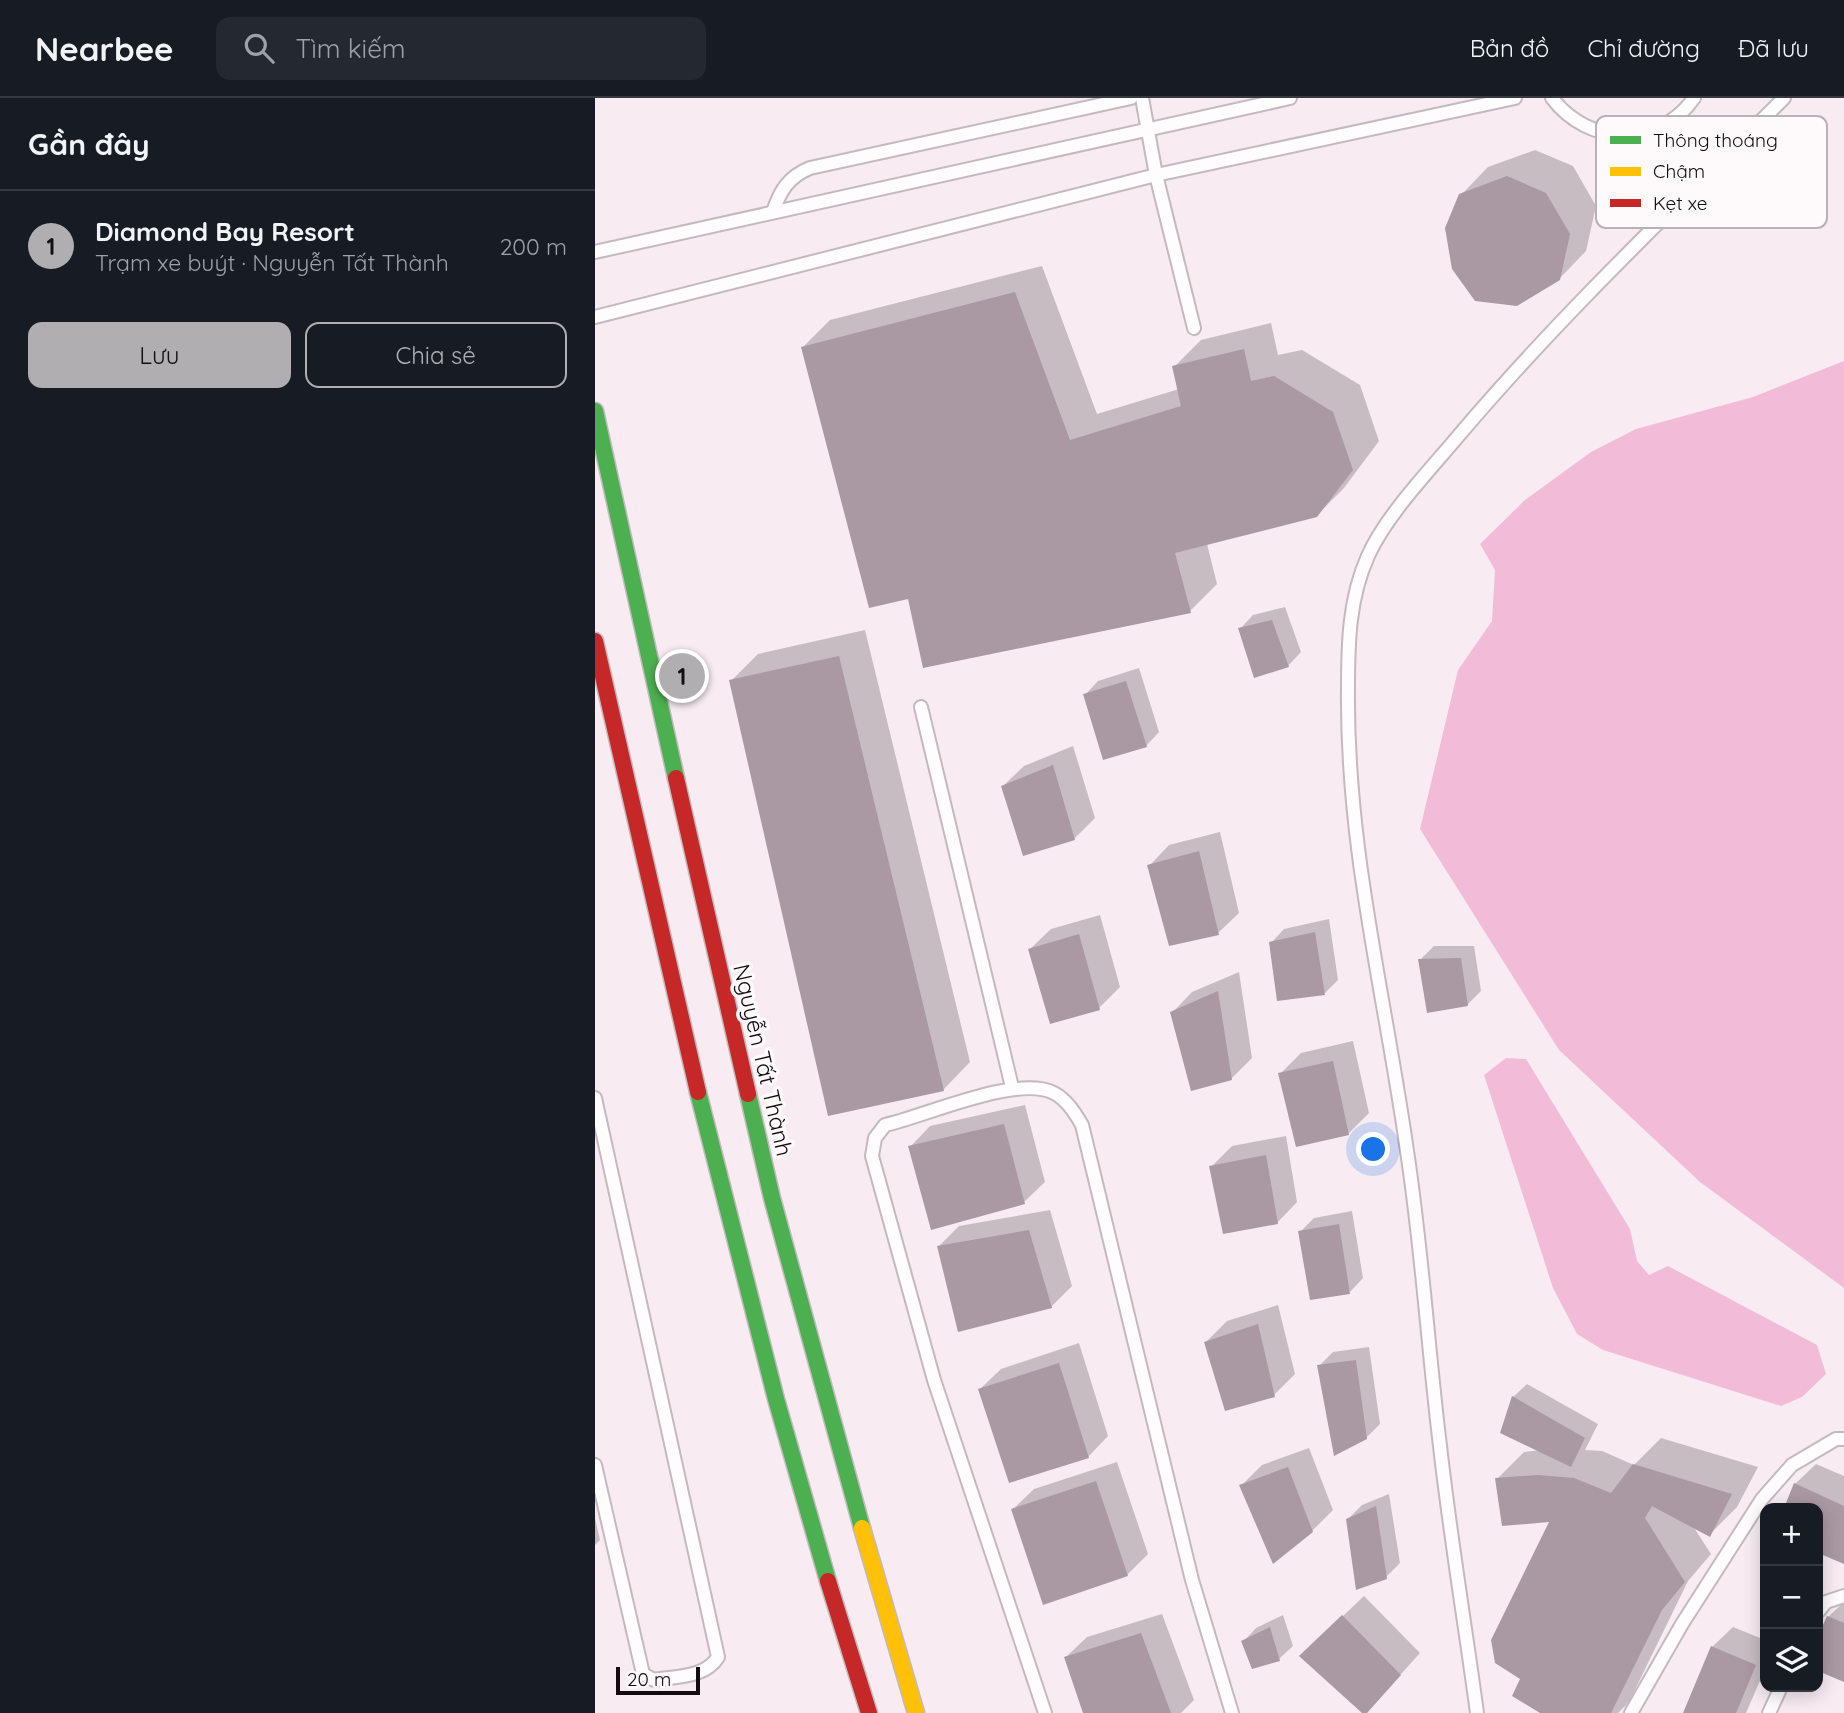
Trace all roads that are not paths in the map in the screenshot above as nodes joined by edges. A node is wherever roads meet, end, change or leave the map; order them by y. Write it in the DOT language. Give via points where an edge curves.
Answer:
graph roads {
  1 [pos="1131,98"];
  2 [pos="1142,98"];
  3 [pos="1290,98"];
  4 [pos="1515,98"];
  5 [pos="1552,98"];
  6 [pos="1694,98"];
  7 [pos="1784,98"];
  8 [pos="1678,116"];
  9 [pos="1766,116"];
  10 [pos="1149,129"];
  11 [pos="1596,130"];
  12 [pos="1156,174"];
  13 [pos="773,212"];
  14 [pos="1654,228"];
  15 [pos="595,252"];
  16 [pos="595,317"];
  17 [pos="1194,328"];
  18 [pos="595,411"];
  19 [pos="595,641"];
  20 [pos="921,707"];
  21 [pos="1012,1087"];
  22 [pos="595,1098"];
  23 [pos="1844,1439"];
  24 [pos="595,1465"];
  25 [pos="1844,1596"];
  26 [pos="1823,1606"];
  27 [pos="1779,1692"];
  28 [pos="869,1713"];
  29 [pos="916,1713"];
  30 [pos="1045,1713"];
  31 [pos="1232,1713"];
  32 [pos="1477,1713"];
  33 [pos="1631,1713"];
  34 [pos="1769,1713"];
  1 -- 13 [label="lane" via="810,168 787,183"];
  2 -- 10 [label="lane"];
  3 -- 10 [label="lane"];
  4 -- 12 [label="lane"];
  5 -- 11 [label="lane" via="1561,111"];
  6 -- 8 [label="lane"];
  7 -- 9 [label="lane"];
  10 -- 12 [label="lane"];
  10 -- 13 [label="lane"];
  12 -- 16 [label="lane"];
  12 -- 17 [label="lane"];
  13 -- 15 [label="lane"];
  14 -- 32 [label="lane" via="1547,335 1413,490 1369,554 1354,598 1348,645 1352,820 1407,1146 1440,1444"];
  18 -- 29 [label="main road, Nguyễn Tất Thành" via="772,1198"];
  19 -- 28 [label="main road" via="745,1278 806,1507"];
  20 -- 21 [label="lane"];
  21 -- 30 [label="lane" via="885,1125 875,1138 872,1156 934,1380"];
  21 -- 31 [label="lane" via="1053,1093 1073,1109 1082,1125 1192,1580"];
  22 -- 24 [label="lane" via="718,1657 701,1673 654,1680 643,1674"];
  23 -- 33 [label="lane" via="1836,1439 1792,1465 1762,1499"];
  25 -- 26 [label="lane"];
  27 -- 34 [label="lane"];
}
